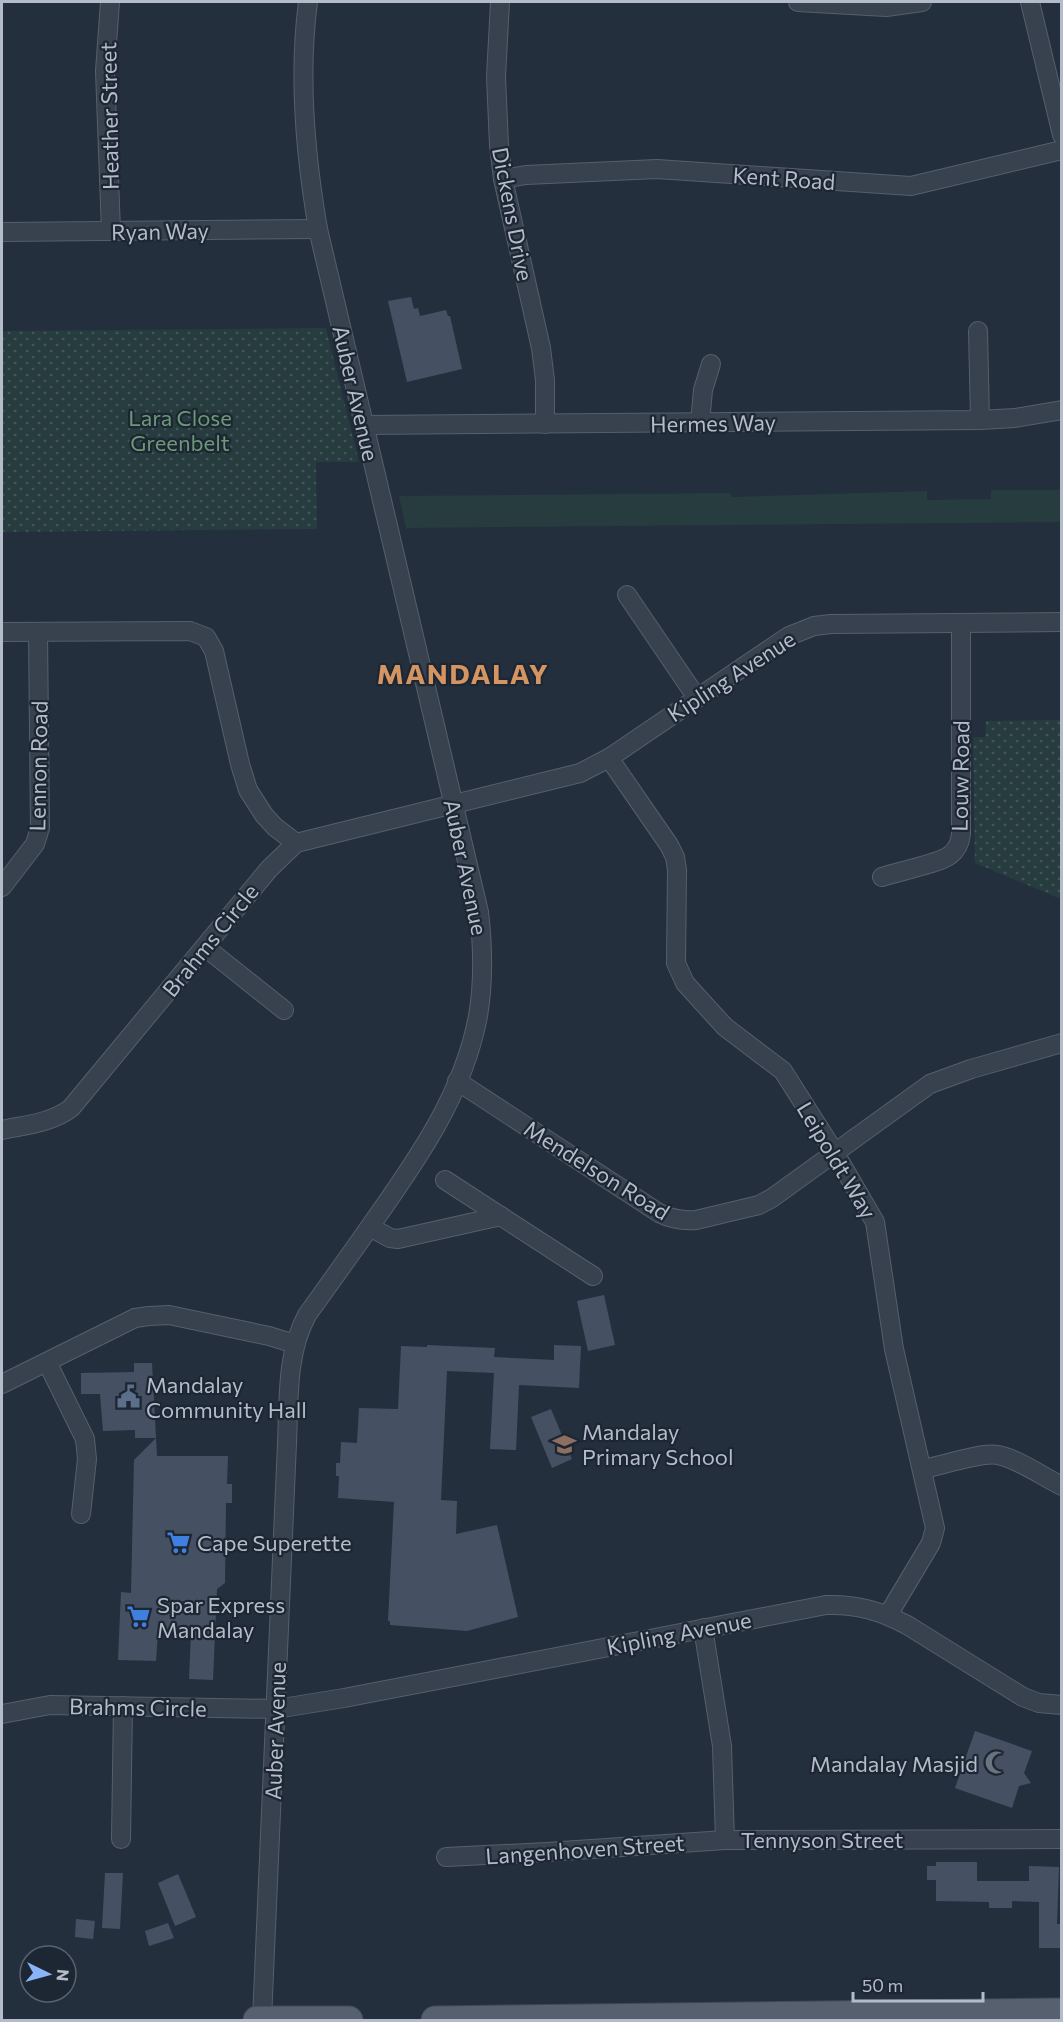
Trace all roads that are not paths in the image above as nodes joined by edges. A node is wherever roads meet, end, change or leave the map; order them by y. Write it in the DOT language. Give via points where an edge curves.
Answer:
graph roads {
  1 [pos="110,2"];
  2 [pos="308,2"];
  3 [pos="500,2"];
  4 [pos="798,2"];
  5 [pos="922,2"];
  6 [pos="1030,2"];
  7 [pos="1062,135"];
  8 [pos="1062,150"];
  9 [pos="503,179"];
  10 [pos="318,229"];
  11 [pos="111,231"];
  12 [pos="2,232"];
  13 [pos="978,331"];
  14 [pos="711,364"];
  15 [pos="1062,410"];
  16 [pos="980,420"];
  17 [pos="700,423"];
  18 [pos="545,424"];
  19 [pos="363,425"];
  20 [pos="627,595"];
  21 [pos="1062,622"];
  22 [pos="961,623"];
  23 [pos="2,632"];
  24 [pos="38,632"];
  25 [pos="697,698"];
  26 [pos="609,758"];
  27 [pos="454,803"];
  28 [pos="296,843"];
  29 [pos="882,876"];
  30 [pos="2,887"];
  31 [pos="205,947"];
  32 [pos="284,1010"];
  33 [pos="1062,1043"];
  34 [pos="457,1081"];
  35 [pos="2,1130"];
  36 [pos="835,1152"];
  37 [pos="445,1180"];
  38 [pos="501,1216"];
  39 [pos="370,1227"];
  40 [pos="593,1276"];
  41 [pos="295,1344"];
  42 [pos="47,1362"];
  43 [pos="2,1384"];
  44 [pos="922,1469"];
  45 [pos="1062,1486"];
  46 [pos="81,1514"];
  47 [pos="888,1615"];
  48 [pos="703,1628"];
  49 [pos="1062,1705"];
  50 [pos="123,1706"];
  51 [pos="276,1709"];
  52 [pos="2,1714"];
  53 [pos="120,1839"];
  54 [pos="1062,1839"];
  55 [pos="725,1840"];
  56 [pos="446,1857"];
  57 [pos="1062,2012"];
  58 [pos="260,2020"];
  59 [pos="349,2020"];
  60 [pos="435,2020"];
  1 -- 11 [label="street, Heather Street" via="105,71"];
  2 -- 10 [label="street, Auber Avenue" via="304,97"];
  3 -- 9 [label="street, Dickens Drive" via="496,88"];
  4 -- 5 [label="street" via="886,7"];
  6 -- 7 [label="street"];
  8 -- 9 [label="street, Kent Road" via="911,186 657,169"];
  9 -- 18 [label="street, Dickens Drive" via="542,348"];
  10 -- 11 [label="street, Ryan Way"];
  10 -- 19 [label="street, Auber Avenue"];
  11 -- 12 [label="street, Ryan Way"];
  13 -- 16 [label="street"];
  14 -- 17 [label="street" via="703,390"];
  15 -- 16 [label="street, Hermes Way"];
  16 -- 17 [label="street, Hermes Way"];
  17 -- 18 [label="street, Hermes Way"];
  18 -- 19 [label="street, Hermes Way"];
  19 -- 27 [label="street, Auber Avenue"];
  20 -- 25 [label="street"];
  21 -- 22 [label="street, Kipling Avenue"];
  22 -- 25 [label="street, Kipling Avenue" via="814,626 789,636"];
  22 -- 29 [label="street, Louw Road" via="960,843 946,858"];
  23 -- 24 [label="street"];
  24 -- 28 [label="street" via="190,631 206,637 212,646 248,790 264,815"];
  24 -- 30 [label="street, Lennon Road" via="40,828 35,844"];
  25 -- 26 [label="street, Kipling Avenue"];
  26 -- 27 [label="street, Kipling Avenue" via="565,777"];
  26 -- 36 [label="street, Leipoldt Way" via="675,857 676,963 685,983 724,1027 783,1071"];
  27 -- 28 [label="street, Brahms Circle"];
  27 -- 34 [label="street, Auber Avenue" via="479,912 483,964 477,1018"];
  28 -- 31 [label="street, Brahms Circle" via="269,869"];
  31 -- 32 [label="street"];
  31 -- 35 [label="street, Brahms Circle" via="71,1108 50,1119"];
  33 -- 36 [label="street, Mendelson Road" via="930,1084"];
  34 -- 36 [label="street, Mendelson Road" via="675,1220 696,1220 759,1205"];
  34 -- 39 [label="street, Auber Avenue" via="417,1161"];
  36 -- 44 [label="street, Leipoldt Way" via="875,1222 894,1349"];
  37 -- 38 [label="street"];
  38 -- 39 [label="street" via="398,1239"];
  38 -- 40 [label="street"];
  39 -- 41 [label="street, Auber Avenue" via="307,1315"];
  41 -- 42 [label="street" via="158,1315 135,1318"];
  41 -- 51 [label="street, Auber Avenue" via="290,1381"];
  42 -- 43 [label="street"];
  42 -- 46 [label="street" via="85,1439 87,1459"];
  44 -- 45 [label="street" via="998,1455"];
  44 -- 47 [label="street, Leipoldt Way" via="935,1533"];
  47 -- 48 [label="street, Kipling Avenue" via="859,1606 826,1605"];
  47 -- 49 [label="street, Kipling Avenue" via="1023,1697"];
  48 -- 51 [label="street, Kipling Avenue"];
  48 -- 55 [label="street, Tennyson Street" via="722,1746"];
  50 -- 51 [label="street, Brahms Circle"];
  50 -- 52 [label="street, Brahms Circle" via="50,1706"];
  50 -- 53 [label="street"];
  51 -- 58 [label="street, Auber Avenue"];
  54 -- 55 [label="street, Tennyson Street"];
  55 -- 56 [label="street, Langenhoven Street"];
  57 -- 60 [label="main road"];
  58 -- 59 [label="main road"];
}
